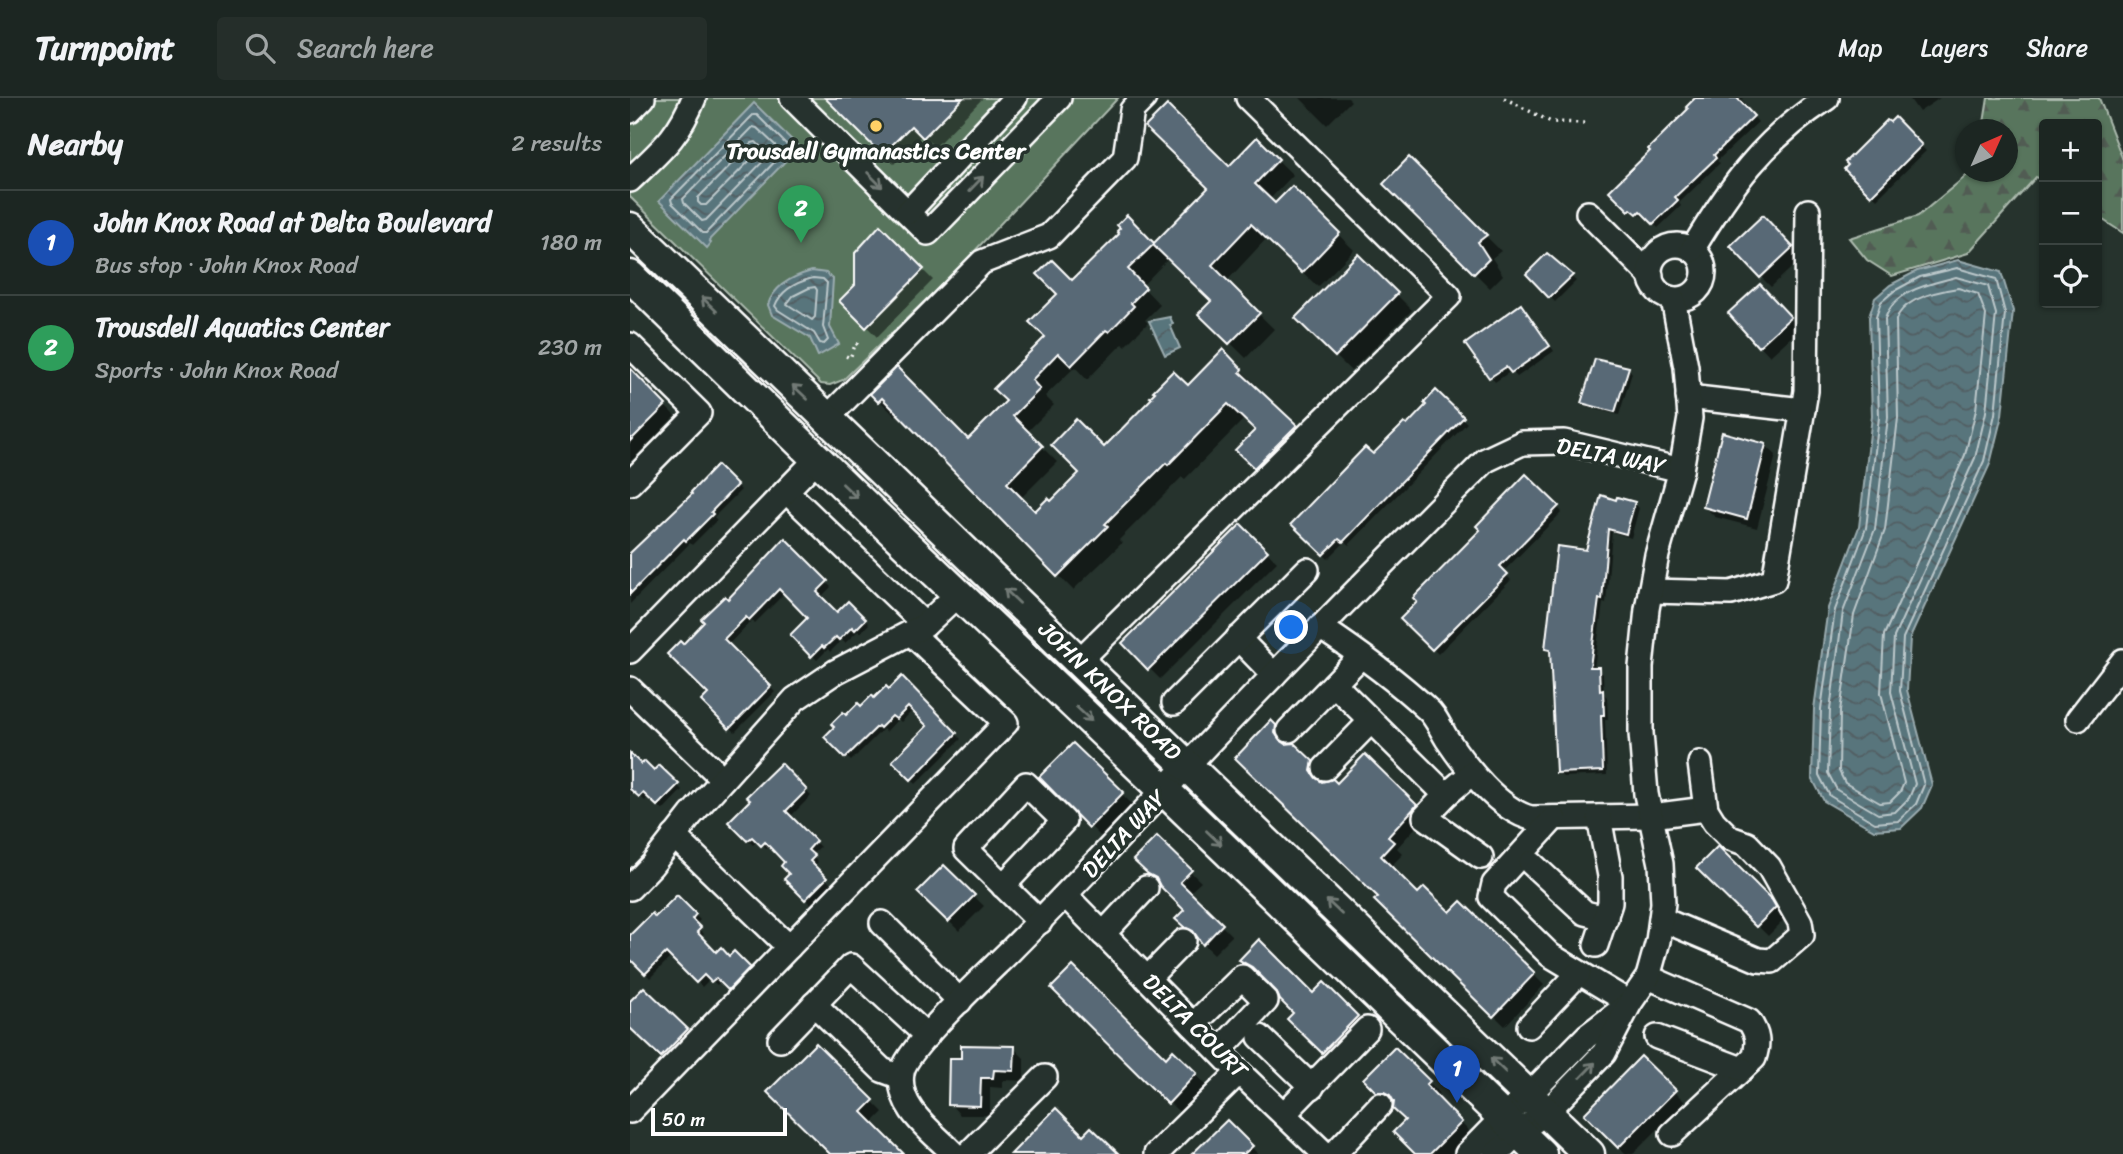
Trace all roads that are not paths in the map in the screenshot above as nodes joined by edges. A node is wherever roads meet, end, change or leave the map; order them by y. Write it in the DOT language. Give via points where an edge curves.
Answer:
graph roads {
  1 [pos="643,98"];
  2 [pos="694,98"];
  3 [pos="792,98"];
  4 [pos="1015,98"];
  5 [pos="1059,98"];
  6 [pos="1144,98"];
  7 [pos="1248,98"];
  8 [pos="1827,98"];
  9 [pos="630,111"];
  10 [pos="630,180"];
  11 [pos="1808,211"];
  12 [pos="908,212"];
  13 [pos="1588,213"];
  14 [pos="630,228"];
  15 [pos="1692,250"];
  16 [pos="630,276"];
  17 [pos="1651,276"];
  18 [pos="1673,299"];
  19 [pos="630,345"];
  20 [pos="1688,397"];
  21 [pos="1803,410"];
  22 [pos="834,425"];
  23 [pos="809,451"];
  24 [pos="1681,470"];
  25 [pos="630,483"];
  26 [pos="786,491"];
  27 [pos="1307,570"];
  28 [pos="1650,591"];
  29 [pos="958,594"];
  30 [pos="1320,628"];
  31 [pos="918,629"];
  32 [pos="1238,638"];
  33 [pos="630,651"];
  34 [pos="1361,656"];
  35 [pos="1079,661"];
  36 [pos="2123,662"];
  37 [pos="1274,675"];
  38 [pos="1334,684"];
  39 [pos="630,689"];
  40 [pos="1174,703"];
  41 [pos="2078,719"];
  42 [pos="1371,721"];
  43 [pos="1289,730"];
  44 [pos="1700,763"];
  45 [pos="1187,765"];
  46 [pos="1325,768"];
  47 [pos="1472,773"];
  48 [pos="723,779"];
  49 [pos="1165,791"];
  50 [pos="1446,795"];
  51 [pos="1706,809"];
  52 [pos="1651,816"];
  53 [pos="1599,817"];
  54 [pos="1554,818"];
  55 [pos="674,836"];
  56 [pos="1480,857"];
  57 [pos="1531,863"];
  58 [pos="1003,886"];
  59 [pos="630,888"];
  60 [pos="1146,888"];
  61 [pos="1066,896"];
  62 [pos="1606,918"];
  63 [pos="1661,919"];
  64 [pos="1040,922"];
  65 [pos="882,923"];
  66 [pos="1103,934"];
  67 [pos="1184,941"];
  68 [pos="1596,945"];
  69 [pos="789,947"];
  70 [pos="1579,973"];
  71 [pos="1648,977"];
  72 [pos="1147,979"];
  73 [pos="960,1001"];
  74 [pos="1630,1003"];
  75 [pos="814,1004"];
  76 [pos="1193,1026"];
  77 [pos="1529,1026"];
  78 [pos="1367,1029"];
  79 [pos="927,1036"];
  80 [pos="1260,1037"];
  81 [pos="1657,1037"];
  82 [pos="780,1040"];
  83 [pos="1219,1051"];
  84 [pos="1742,1069"];
  85 [pos="1239,1072"];
  86 [pos="901,1077"];
  87 [pos="1045,1077"];
  88 [pos="1312,1087"];
  89 [pos="1538,1104"];
  90 [pos="1380,1105"];
  91 [pos="630,1111"];
  92 [pos="1284,1114"];
  93 [pos="1511,1125"];
  94 [pos="1672,1134"];
  95 [pos="1314,1150"];
  96 [pos="953,1152"];
  97 [pos="1156,1154"];
  98 [pos="1334,1154"];
  99 [pos="1467,1154"];
  100 [pos="1496,1154"];
  101 [pos="1541,1154"];
  102 [pos="1588,1154"];
  1 -- 9 [label="street"];
  2 -- 10 [label="street" via="676,136"];
  3 -- 12 [label="street, one-way"];
  4 -- 12 [label="street"];
  12 -- 5 [label="street, one-way" via="929,233"];
  6 -- 22 [label="street" via="1132,110 1125,158 1049,236 982,262"];
  7 -- 35 [label="street" via="1449,296"];
  8 -- 15 [label="street" via="1796,119 1739,177"];
  11 -- 21 [label="street"];
  13 -- 17 [label="street"];
  22 -- 14 [label="main road, JOHN KNOX ROAD, one-way"];
  15 -- 17 [label="street" via="1682,245 1662,249 1650,267"];
  15 -- 18 [label="street" via="1703,262 1701,285 1688,297"];
  16 -- 23 [label="main road, JOHN KNOX ROAD"];
  17 -- 18 [label="street" via="1660,294"];
  18 -- 20 [label="street"];
  19 -- 25 [label="street" via="699,413"];
  20 -- 21 [label="street"];
  20 -- 24 [label="street" via="1690,418"];
  21 -- 28 [label="street" via="1774,580 1731,593"];
  22 -- 23 [label="main road"];
  35 -- 22 [label="main road, JOHN KNOX ROAD, one-way"];
  23 -- 26 [label="street"];
  23 -- 29 [label="main road, JOHN KNOX ROAD, one-way"];
  24 -- 28 [label="street"];
  24 -- 30 [label="street, DELTA WAY" via="1564,442 1522,443 1486,460"];
  26 -- 31 [label="street"];
  26 -- 33 [label="street"];
  27 -- 32 [label="street"];
  28 -- 52 [label="street" via="1641,667 1641,733"];
  29 -- 31 [label="street"];
  29 -- 49 [label="main road, JOHN KNOX ROAD, one-way"];
  30 -- 34 [label="street"];
  30 -- 37 [label="street, DELTA WAY"];
  31 -- 48 [label="street" via="835,672 796,699"];
  31 -- 69 [label="street" via="1006,723"];
  32 -- 37 [label="street"];
  32 -- 40 [label="street"];
  34 -- 38 [label="street"];
  34 -- 47 [label="street" via="1428,709"];
  35 -- 45 [label="main road, JOHN KNOX ROAD"];
  36 -- 41 [label="street"];
  37 -- 45 [label="street, DELTA WAY"];
  38 -- 42 [label="street"];
  38 -- 43 [label="street"];
  39 -- 48 [label="street"];
  42 -- 46 [label="street"];
  42 -- 50 [label="street"];
  44 -- 51 [label="street"];
  45 -- 49 [label="street, DELTA WAY"];
  89 -- 45 [label="main road, JOHN KNOX ROAD, one-way"];
  47 -- 50 [label="street"];
  47 -- 54 [label="street" via="1522,816"];
  48 -- 55 [label="street"];
  49 -- 61 [label="street, DELTA WAY"];
  49 -- 93 [label="main road, JOHN KNOX ROAD, one-way"];
  50 -- 56 [label="street" via="1424,817"];
  51 -- 52 [label="street"];
  51 -- 63 [label="street" via="1730,838 1747,844 1769,867 1800,922 1802,935 1772,961 1758,960"];
  52 -- 53 [label="street"];
  52 -- 63 [label="street" via="1661,864"];
  53 -- 54 [label="street"];
  53 -- 62 [label="street" via="1610,876"];
  54 -- 70 [label="street" via="1494,884 1491,897 1550,955"];
  55 -- 59 [label="street"];
  55 -- 69 [label="street"];
  57 -- 62 [label="street" via="1585,913"];
  58 -- 64 [label="street"];
  60 -- 66 [label="street"];
  61 -- 64 [label="street, DELTA WAY"];
  61 -- 66 [label="street, DELTA COURT"];
  62 -- 68 [label="street"];
  63 -- 71 [label="street"];
  64 -- 73 [label="street, DELTA WAY"];
  65 -- 73 [label="street"];
  66 -- 72 [label="street, DELTA COURT"];
  67 -- 72 [label="street"];
  69 -- 91 [label="street"];
  70 -- 74 [label="street"];
  70 -- 77 [label="street"];
  71 -- 74 [label="street"];
  71 -- 84 [label="street" via="1749,1021 1757,1032 1758,1046 1754,1058"];
  72 -- 76 [label="street, DELTA COURT"];
  73 -- 79 [label="street, DELTA WAY"];
  74 -- 89 [label="street" via="1604,1053"];
  75 -- 79 [label="street" via="851,965"];
  75 -- 82 [label="street"];
  75 -- 86 [label="street" via="881,1070"];
  76 -- 83 [label="street, DELTA COURT"];
  76 -- 83 [label="street" via="1242,977 1266,1001"];
  78 -- 88 [label="street"];
  79 -- 86 [label="street, DELTA WAY" via="910,1054"];
  80 -- 88 [label="street"];
  81 -- 84 [label="street"];
  83 -- 85 [label="street, DELTA COURT"];
  84 -- 94 [label="street"];
  85 -- 92 [label="street, DELTA COURT"];
  85 -- 97 [label="street"];
  86 -- 96 [label="street" via="903,1096 913,1113"];
  87 -- 96 [label="street"];
  88 -- 92 [label="street"];
  89 -- 93 [label="street"];
  89 -- 102 [label="main road, JOHN KNOX ROAD"];
  90 -- 98 [label="street"];
  92 -- 95 [label="street, DELTA COURT"];
  93 -- 99 [label="street"];
  93 -- 100 [label="street"];
  93 -- 101 [label="main road, JOHN KNOX ROAD"];
}
